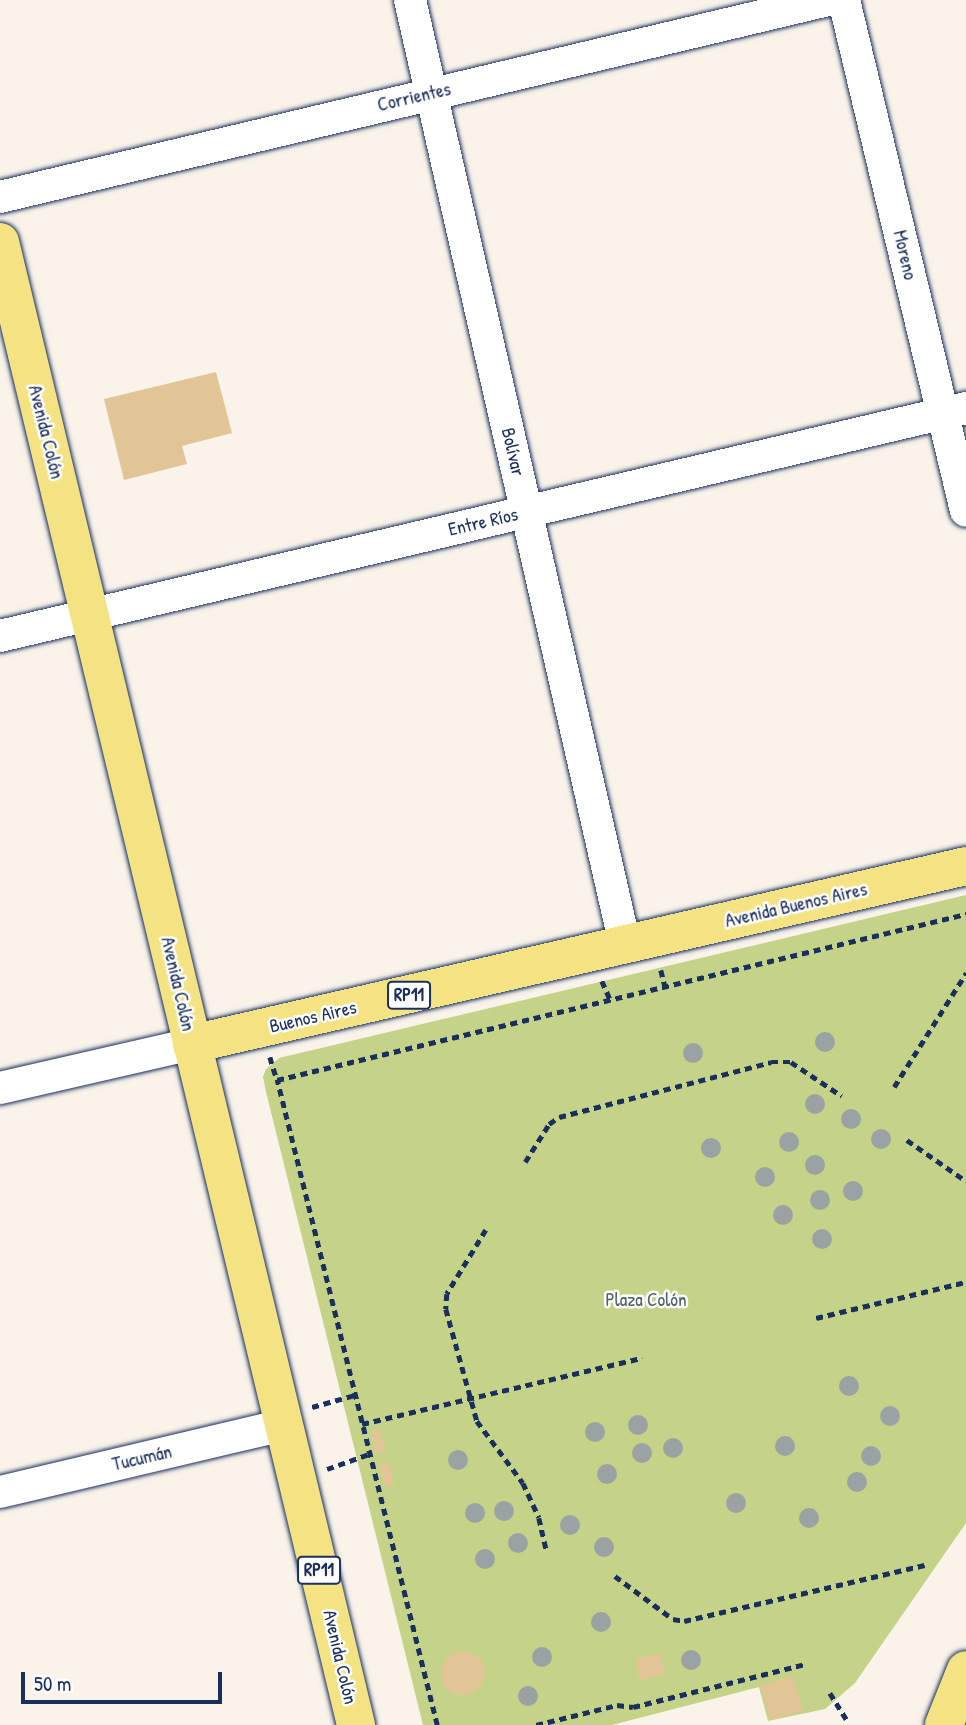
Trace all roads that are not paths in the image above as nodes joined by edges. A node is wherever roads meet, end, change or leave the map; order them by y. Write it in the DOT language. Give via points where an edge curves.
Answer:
graph roads {
  1 [pos="410,0"];
  2 [pos="828,0"];
  3 [pos="844,0"];
  4 [pos="431,93"];
  5 [pos="0,197"];
  6 [pos="0,242"];
  7 [pos="954,411"];
  8 [pos="966,511"];
  9 [pos="526,512"];
  10 [pos="90,615"];
  11 [pos="0,636"];
  12 [pos="966,866"];
  13 [pos="625,944"];
  14 [pos="192,1044"];
  15 [pos="0,1088"];
  16 [pos="284,1420"];
  17 [pos="0,1492"];
  18 [pos="966,1670"];
  19 [pos="356,1725"];
  20 [pos="944,1725"];
  1 -- 4 [label="street, Bolívar"];
  2 -- 4 [label="street, Corrientes"];
  3 -- 7 [label="street, Moreno"];
  4 -- 5 [label="street, Corrientes"];
  4 -- 9 [label="street, Bolívar"];
  6 -- 10 [label="main road, Avenida Colón"];
  7 -- 8 [label="street, Moreno"];
  7 -- 9 [label="street, Entre Ríos"];
  9 -- 10 [label="street, Entre Ríos"];
  9 -- 13 [label="street, Bolívar"];
  10 -- 11 [label="street, Entre Ríos"];
  10 -- 14 [label="main road, Avenida Colón"];
  12 -- 13 [label="main road, Avenida Buenos Aires / RP11"];
  13 -- 14 [label="main road, Buenos Aires / RP11"];
  14 -- 15 [label="street, Buenos Aires"];
  14 -- 16 [label="main road, Avenida Colón / RP11"];
  16 -- 17 [label="street, Tucumán"];
  16 -- 19 [label="main road, Avenida Colón / RP11"];
  18 -- 20 [label="main road"];
}
